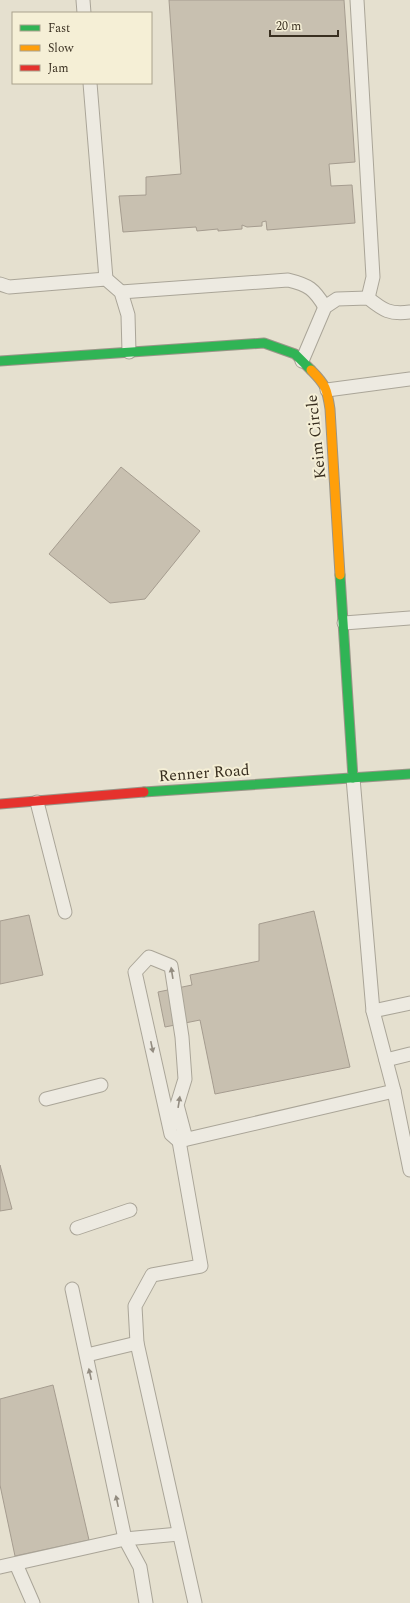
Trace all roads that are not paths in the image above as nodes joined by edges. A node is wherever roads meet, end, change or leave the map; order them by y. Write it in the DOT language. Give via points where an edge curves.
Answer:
graph roads {
  1 [pos="83,0"];
  2 [pos="357,0"];
  3 [pos="84,12"];
  4 [pos="90,84"];
  5 [pos="106,279"];
  6 [pos="0,284"];
  7 [pos="120,292"];
  8 [pos="368,298"];
  9 [pos="325,307"];
  10 [pos="410,312"];
  11 [pos="129,352"];
  12 [pos="0,361"];
  13 [pos="302,361"];
  14 [pos="410,379"];
  15 [pos="327,390"];
  16 [pos="410,618"];
  17 [pos="344,623"];
  18 [pos="410,774"];
  19 [pos="354,778"];
  20 [pos="38,802"];
  21 [pos="0,804"];
  22 [pos="65,912"];
  23 [pos="410,1003"];
  24 [pos="373,1012"];
  25 [pos="410,1054"];
  26 [pos="386,1060"];
  27 [pos="101,1086"];
  28 [pos="394,1091"];
  29 [pos="46,1100"];
  30 [pos="405,1117"];
  31 [pos="183,1140"];
  32 [pos="410,1170"];
  33 [pos="130,1210"];
  34 [pos="77,1228"];
  35 [pos="72,1289"];
  36 [pos="137,1344"];
  37 [pos="87,1355"];
  38 [pos="179,1534"];
  39 [pos="125,1539"];
  40 [pos="16,1564"];
  41 [pos="0,1567"];
  42 [pos="33,1603"];
  43 [pos="146,1603"];
  44 [pos="195,1603"];
  1 -- 3 [label="lane"];
  2 -- 8 [label="lane" via="373,277"];
  4 -- 5 [label="lane"];
  5 -- 6 [label="lane" via="9,287"];
  5 -- 7 [label="lane"];
  7 -- 9 [label="lane" via="288,280 304,283 316,293"];
  7 -- 11 [label="lane" via="128,315"];
  8 -- 9 [label="lane" via="338,299"];
  8 -- 10 [label="lane" via="382,310 399,314"];
  9 -- 13 [label="lane"];
  11 -- 12 [label="street, Keim Circle"];
  11 -- 13 [label="street, Keim Circle" via="264,343 295,354"];
  13 -- 15 [label="street, Keim Circle"];
  14 -- 15 [label="lane"];
  15 -- 17 [label="street, Keim Circle"];
  16 -- 17 [label="lane"];
  17 -- 19 [label="street, Keim Circle"];
  18 -- 19 [label="street, Renner Road"];
  19 -- 20 [label="street, Renner Road" via="150,791"];
  19 -- 24 [label="lane"];
  20 -- 21 [label="street, Renner Road"];
  20 -- 22 [label="lane"];
  23 -- 24 [label="lane"];
  24 -- 26 [label="lane"];
  25 -- 26 [label="lane"];
  26 -- 28 [label="lane"];
  27 -- 29 [label="lane"];
  28 -- 30 [label="lane"];
  28 -- 31 [label="lane"];
  30 -- 32 [label="lane"];
  31 -- 31 [label="lane, one-way" via="177,1105 185,1079 182,1037 171,966 149,957 135,972 170,1134"];
  31 -- 36 [label="lane" via="201,1266 152,1275 135,1306"];
  33 -- 34 [label="lane"];
  35 -- 37 [label="lane"];
  36 -- 37 [label="lane"];
  36 -- 38 [label="lane"];
  39 -- 37 [label="lane, one-way"];
  38 -- 39 [label="lane"];
  38 -- 44 [label="lane"];
  39 -- 40 [label="lane"];
  39 -- 43 [label="lane" via="140,1567"];
  40 -- 41 [label="lane"];
  40 -- 42 [label="lane"];
}
